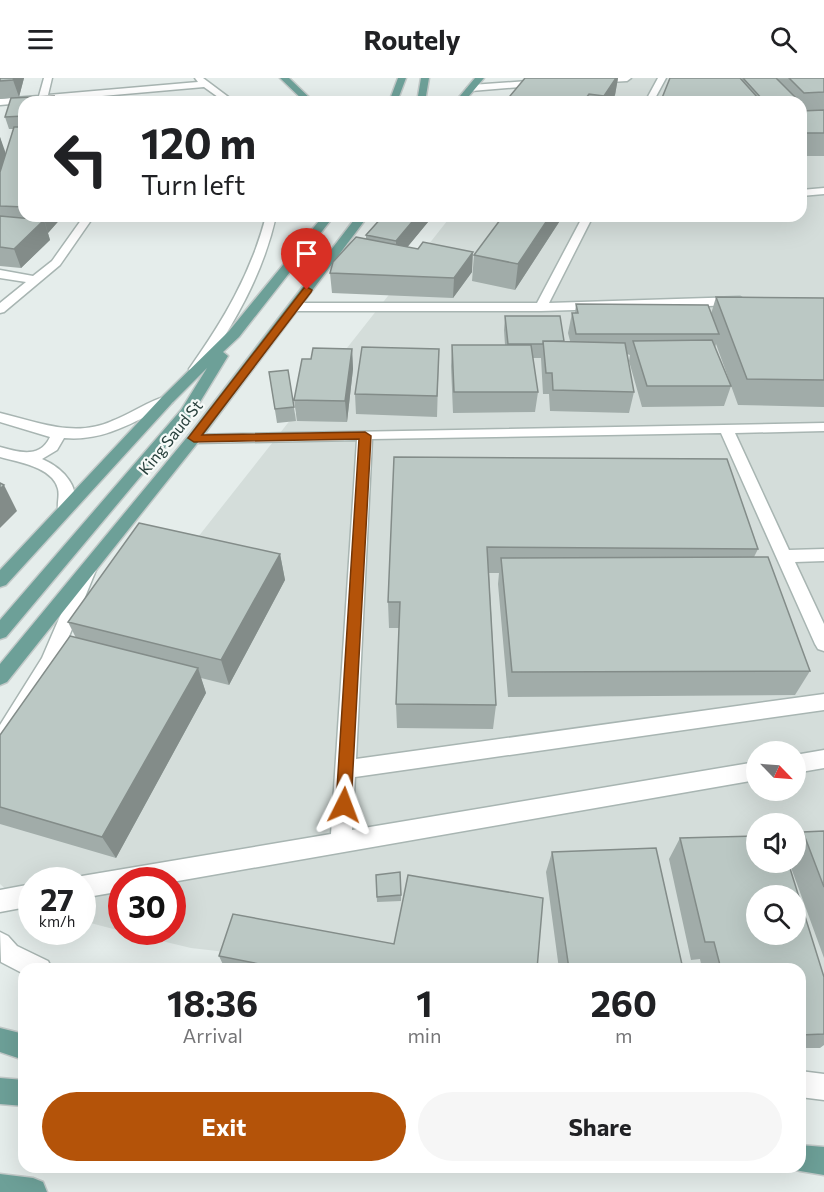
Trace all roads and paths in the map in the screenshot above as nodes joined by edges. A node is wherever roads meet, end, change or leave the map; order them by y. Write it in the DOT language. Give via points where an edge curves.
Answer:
graph roads {
  1 [pos="48,78"];
  2 [pos="197,78"];
  3 [pos="284,78"];
  4 [pos="402,78"];
  5 [pos="425,78"];
  6 [pos="480,78"];
  7 [pos="627,78"];
  8 [pos="662,78"];
  9 [pos="606,79"];
  10 [pos="584,81"];
  11 [pos="550,83"];
  12 [pos="207,84"];
  13 [pos="471,88"];
  14 [pos="78,95"];
  15 [pos="44,96"];
  16 [pos="67,96"];
  17 [pos="223,96"];
  18 [pos="304,96"];
  19 [pos="395,96"];
  20 [pos="422,96"];
  21 [pos="464,96"];
  22 [pos="652,96"];
  23 [pos="18,100"];
  24 [pos="0,102"];
  25 [pos="824,191"];
  26 [pos="807,192"];
  27 [pos="85,222"];
  28 [pos="270,222"];
  29 [pos="311,222"];
  30 [pos="324,222"];
  31 [pos="359,222"];
  32 [pos="585,222"];
  33 [pos="0,274"];
  34 [pos="35,280"];
  35 [pos="268,291"];
  36 [pos="753,301"];
  37 [pos="295,307"];
  38 [pos="541,307"];
  39 [pos="0,309"];
  40 [pos="234,334"];
  41 [pos="191,375"];
  42 [pos="167,400"];
  43 [pos="0,417"];
  44 [pos="824,427"];
  45 [pos="726,429"];
  46 [pos="52,431"];
  47 [pos="365,436"];
  48 [pos="194,438"];
  49 [pos="0,452"];
  50 [pos="22,458"];
  51 [pos="65,509"];
  52 [pos="824,555"];
  53 [pos="784,556"];
  54 [pos="91,563"];
  55 [pos="0,581"];
  56 [pos="0,632"];
  57 [pos="824,644"];
  58 [pos="0,677"];
  59 [pos="824,702"];
  60 [pos="0,742"];
  61 [pos="824,759"];
  62 [pos="806,762"];
  63 [pos="346,769"];
  64 [pos="746,773"];
  65 [pos="341,842"];
  66 [pos="96,884"];
  67 [pos="18,898"];
  68 [pos="0,901"];
  69 [pos="0,944"];
  70 [pos="28,963"];
  71 [pos="0,1040"];
  72 [pos="18,1045"];
  73 [pos="806,1085"];
  74 [pos="824,1087"];
  75 [pos="0,1091"];
  76 [pos="18,1092"];
  77 [pos="806,1159"];
  78 [pos="824,1161"];
  79 [pos="0,1188"];
  80 [pos="33,1192"];
  1 -- 15 [label="street"];
  2 -- 12 [label="street"];
  3 -- 18 [label="main road"];
  4 -- 19 [label="main road"];
  5 -- 20 [label="main road"];
  6 -- 13 [label="main road"];
  7 -- 9 [label="street"];
  8 -- 22 [label="street"];
  9 -- 10 [label="street"];
  11 -- 13 [label="street"];
  12 -- 14 [label="street"];
  12 -- 17 [label="street"];
  13 -- 21 [label="main road"];
  14 -- 16 [label="street"];
  23 -- 24 [label="street"];
  25 -- 26 [label="street"];
  27 -- 34 [label="street" via="56,263"];
  28 -- 41 [label="street" via="243,298"];
  29 -- 35 [label="main road"];
  30 -- 35 [label="main road, King Saud St"];
  31 -- 37 [label="main road, King Saud St"];
  32 -- 38 [label="street"];
  33 -- 34 [label="street"];
  34 -- 39 [label="street"];
  35 -- 40 [label="main road, King Saud St"];
  36 -- 38 [label="street"];
  37 -- 38 [label="street"];
  37 -- 48 [label="main road, King Saud St"];
  40 -- 41 [label="main road, King Saud St"];
  40 -- 56 [label="main road" via="187,412"];
  41 -- 42 [label="main road, King Saud St"];
  42 -- 46 [label="street" via="89,434"];
  42 -- 51 [label="main road, King Saud St"];
  43 -- 46 [label="street"];
  44 -- 45 [label="street"];
  45 -- 47 [label="street"];
  45 -- 53 [label="street"];
  46 -- 50 [label="street" via="57,437 51,448 34,458"];
  47 -- 48 [label="street"];
  47 -- 63 [label="street"];
  48 -- 54 [label="main road, King Saud St"];
  49 -- 50 [label="street"];
  50 -- 51 [label="street" via="62,478"];
  51 -- 55 [label="main road, King Saud St"];
  52 -- 53 [label="street"];
  53 -- 57 [label="street"];
  54 -- 58 [label="main road, King Saud St"];
  54 -- 60 [label="street" via="50,661"];
  59 -- 63 [label="street"];
  61 -- 62 [label="street"];
  63 -- 65 [label="street"];
  64 -- 65 [label="street"];
  65 -- 66 [label="street"];
  67 -- 68 [label="street"];
  69 -- 70 [label="street" via="9,954"];
  71 -- 72 [label="main road"];
  73 -- 74 [label="street"];
  75 -- 76 [label="main road"];
  77 -- 78 [label="main road"];
  79 -- 80 [label="main road"];
}
